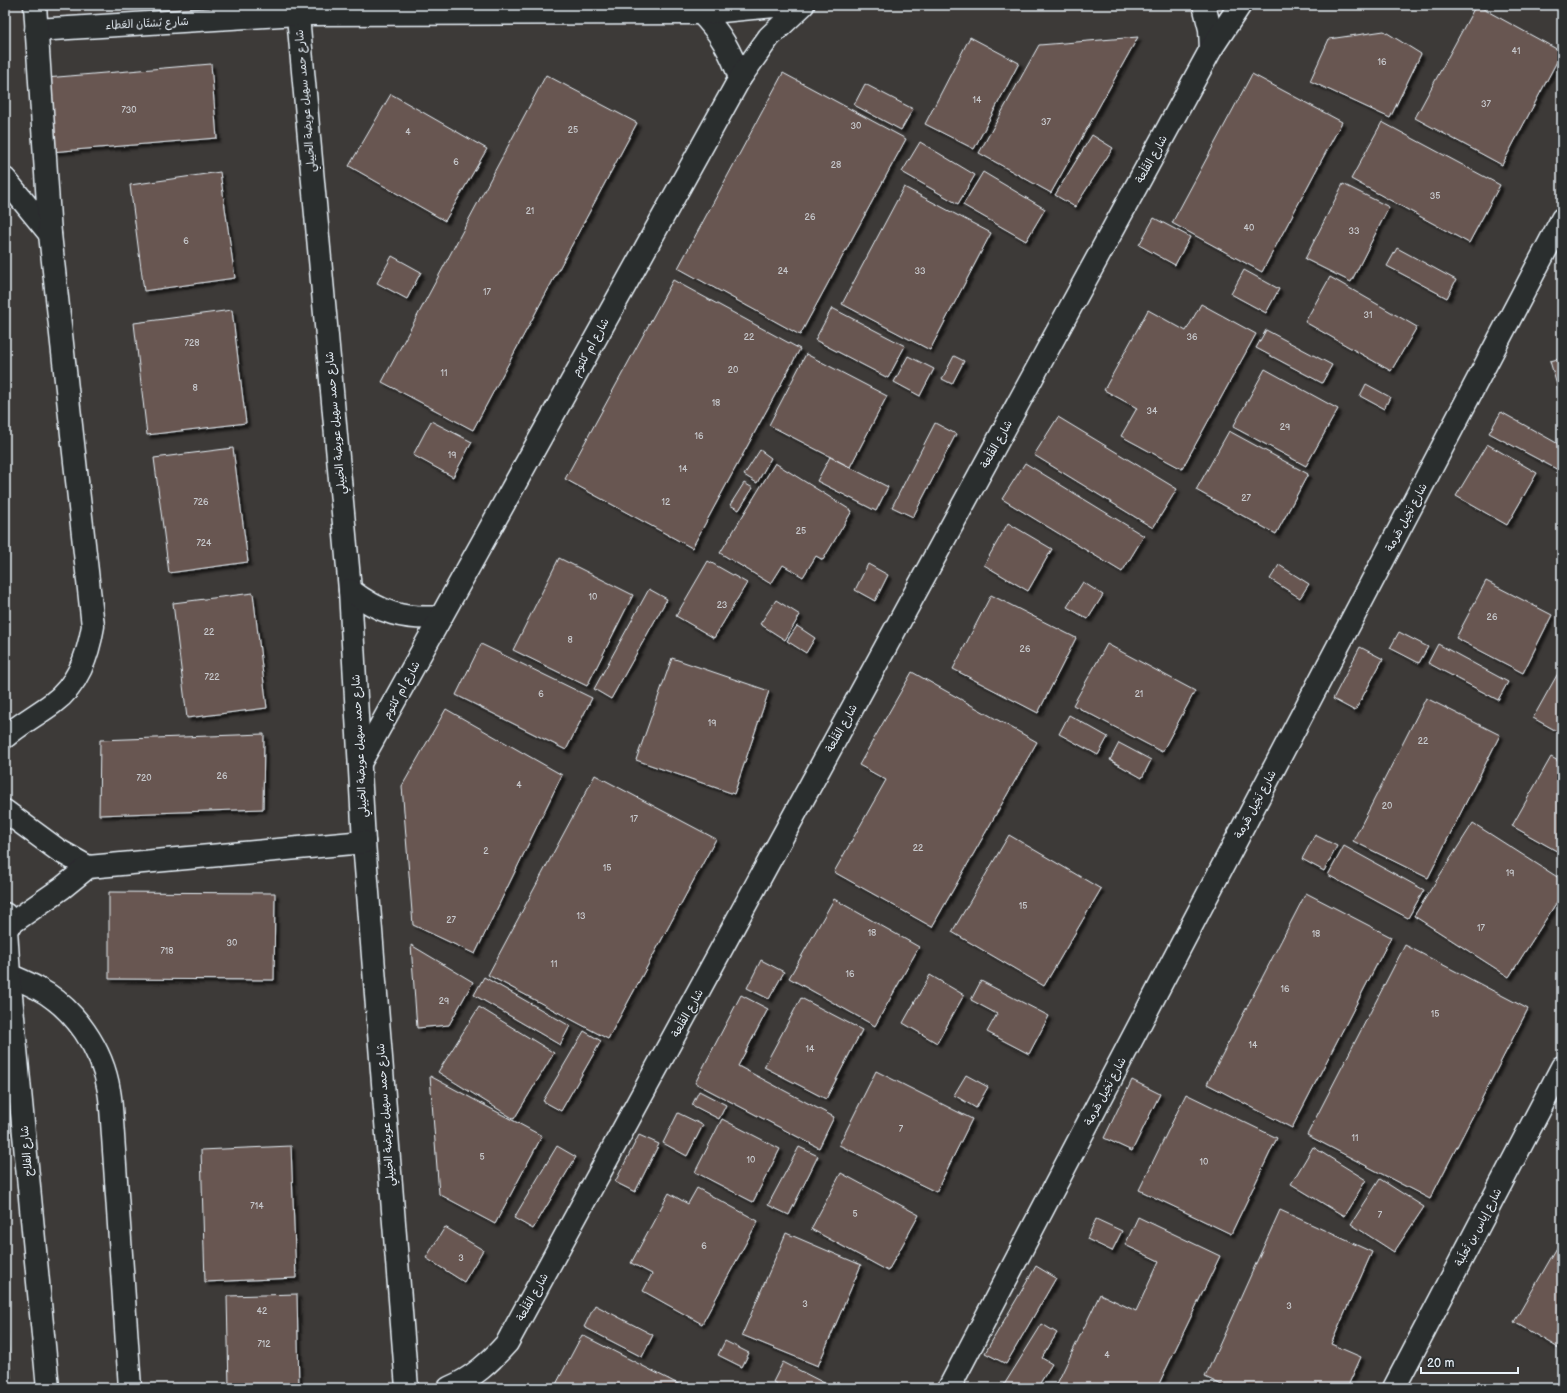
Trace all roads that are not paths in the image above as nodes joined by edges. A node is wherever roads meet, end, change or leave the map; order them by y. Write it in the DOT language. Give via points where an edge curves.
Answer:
graph roads {
  1 [pos="35,5"];
  2 [pos="785,5"];
  3 [pos="803,5"];
  4 [pos="1204,5"];
  5 [pos="1240,5"];
  6 [pos="297,9"];
  7 [pos="701,13"];
  8 [pos="36,30"];
  9 [pos="1211,49"];
  10 [pos="740,78"];
  11 [pos="5,179"];
  12 [pos="1562,219"];
  13 [pos="50,234"];
  14 [pos="350,590"];
  15 [pos="441,617"];
  16 [pos="5,737"];
  17 [pos="360,763"];
  18 [pos="5,810"];
  19 [pos="364,842"];
  20 [pos="88,867"];
  21 [pos="6,920"];
  22 [pos="9,975"];
  23 [pos="1562,1067"];
  24 [pos="48,1388"];
  25 [pos="130,1388"];
  26 [pos="407,1388"];
  27 [pos="450,1388"];
  28 [pos="949,1388"];
  29 [pos="1394,1388"];
  1 -- 8 [label="street"];
  2 -- 7 [label="street, شارع بُسْتَان العَطاء"];
  3 -- 10 [label="street, شارع أم كلثوم" via="769,37"];
  4 -- 9 [label="street" via="1210,28"];
  5 -- 9 [label="street, شارع القَلْعة"];
  6 -- 7 [label="street, شارع بُسْتَان العَطاء"];
  6 -- 8 [label="street, شارع بُسْتَان العَطاء"];
  6 -- 14 [label="street, شارع حمد سهيل عويضة الخييلي"];
  7 -- 10 [label="street" via="725,42"];
  8 -- 13 [label="street"];
  9 -- 27 [label="street, شارع القَلْعة" via="507,1342 479,1371"];
  10 -- 15 [label="street, شارع أم كلثوم"];
  11 -- 13 [label="street"];
  12 -- 28 [label="street, شارع نَخِيل هَرمة"];
  13 -- 16 [label="street" via="93,626 90,647 82,669 70,687 54,703 20,724"];
  14 -- 15 [label="street" via="365,602 396,615"];
  14 -- 17 [label="street, شارع حمد سهيل عويضة الخييلي"];
  15 -- 17 [label="street, شارع أم كلثوم"];
  17 -- 19 [label="street, شارع حمد سهيل عويضة الخييلي"];
  18 -- 20 [label="street" via="58,850"];
  19 -- 20 [label="street"];
  19 -- 26 [label="street, شارع حمد سهيل عويضة الخييلي"];
  20 -- 21 [label="street" via="62,888"];
  21 -- 22 [label="street, شارع الفلاح"];
  22 -- 24 [label="street, شارع الفلاح"];
  22 -- 25 [label="street" via="38,988 64,1007 85,1031 100,1059 109,1090 112,1122"];
  23 -- 29 [label="street, شارع إياس بن ثَعلَبة"];
}
